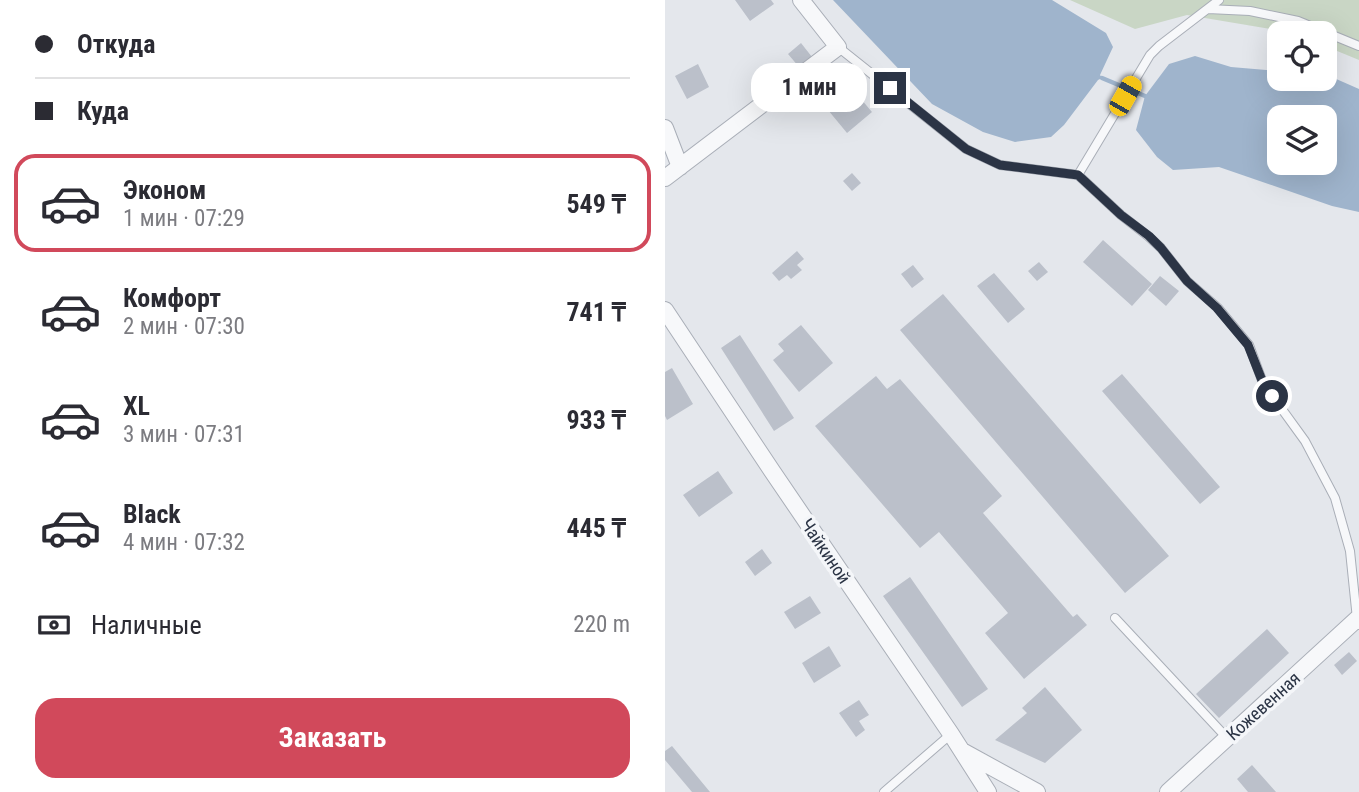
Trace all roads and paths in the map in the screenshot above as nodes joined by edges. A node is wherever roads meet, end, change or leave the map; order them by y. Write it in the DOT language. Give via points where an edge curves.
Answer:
graph roads {
  1 [pos="801,0"];
  2 [pos="1219,0"];
  3 [pos="1208,9"];
  4 [pos="1359,46"];
  5 [pos="838,47"];
  6 [pos="665,128"];
  7 [pos="680,167"];
  8 [pos="1078,175"];
  9 [pos="665,178"];
  10 [pos="665,310"];
  11 [pos="1115,618"];
  12 [pos="1358,620"];
  13 [pos="951,734"];
  14 [pos="1227,738"];
  15 [pos="962,751"];
  16 [pos="884,792"];
  17 [pos="988,792"];
  18 [pos="1037,792"];
  19 [pos="1168,792"];
  1 -- 5 [label="street"];
  2 -- 3 [label="lane"];
  3 -- 4 [label="lane" via="1250,11 1298,21"];
  3 -- 8 [label="lane" via="1145,62"];
  5 -- 7 [label="street"];
  5 -- 8 [label="lane" via="966,149 1000,165"];
  6 -- 7 [label="street"];
  7 -- 9 [label="street"];
  8 -- 12 [label="lane" via="1161,248 1248,345 1263,383 1305,441 1335,498 1350,551"];
  10 -- 13 [label="street, Чайкиной"];
  11 -- 14 [label="lane"];
  12 -- 14 [label="street, Кожевенная"];
  13 -- 15 [label="street, Чайкиной"];
  13 -- 16 [label="lane"];
  14 -- 19 [label="street, Кожевенная"];
  15 -- 17 [label="street, Чайкиной"];
  15 -- 18 [label="street"];
}
